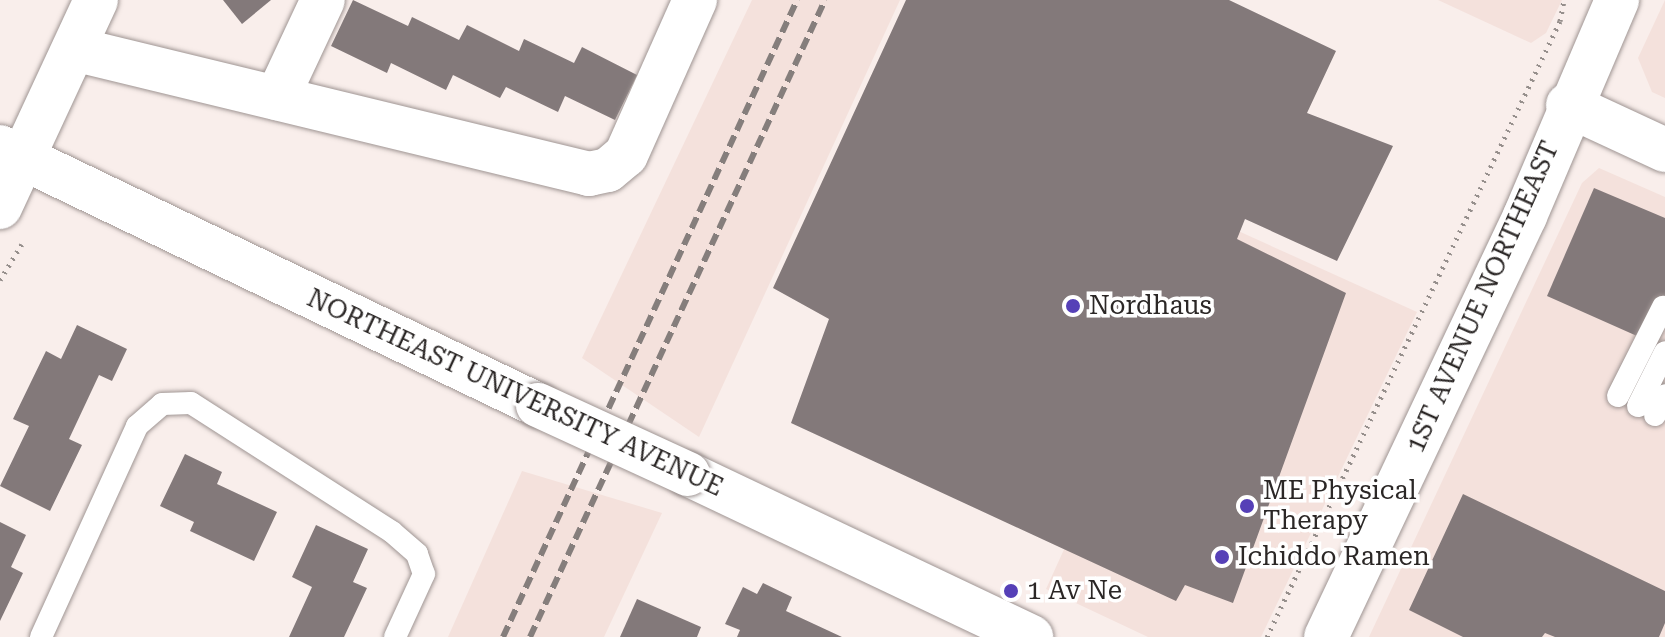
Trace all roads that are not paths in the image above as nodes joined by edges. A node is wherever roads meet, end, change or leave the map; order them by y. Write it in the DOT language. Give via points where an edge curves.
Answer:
graph roads {
  1 [pos="96,0"];
  2 [pos="323,0"];
  3 [pos="695,0"];
  4 [pos="1617,0"];
  5 [pos="74,49"];
  6 [pos="277,98"];
  7 [pos="1568,105"];
  8 [pos="1665,150"];
  9 [pos="12,153"];
  10 [pos="16,221"];
  11 [pos="1663,307"];
  12 [pos="1665,352"];
  13 [pos="1644,403"];
  14 [pos="41,637"];
  15 [pos="395,637"];
  16 [pos="1031,637"];
  17 [pos="1326,637"];
  1 -- 5 [label="main road"];
  2 -- 6 [label="main road"];
  3 -- 6 [label="main road" via="626,155 608,170 589,174"];
  4 -- 7 [label="main road, 1ST AVENUE NORTHEAST"];
  5 -- 6 [label="main road"];
  5 -- 9 [label="main road"];
  7 -- 8 [label="main road"];
  7 -- 17 [label="main road, 1ST AVENUE NORTHEAST" via="1525,216"];
  9 -- 10 [label="main road"];
  9 -- 16 [label="main road, NORTHEAST UNIVERSITY AVENUE, bridge"];
  11 -- 13 [label="lane"];
  12 -- 13 [label="lane"];
  14 -- 15 [label="lane" via="137,426 162,404 191,403 392,532 417,554 424,574"];
}
